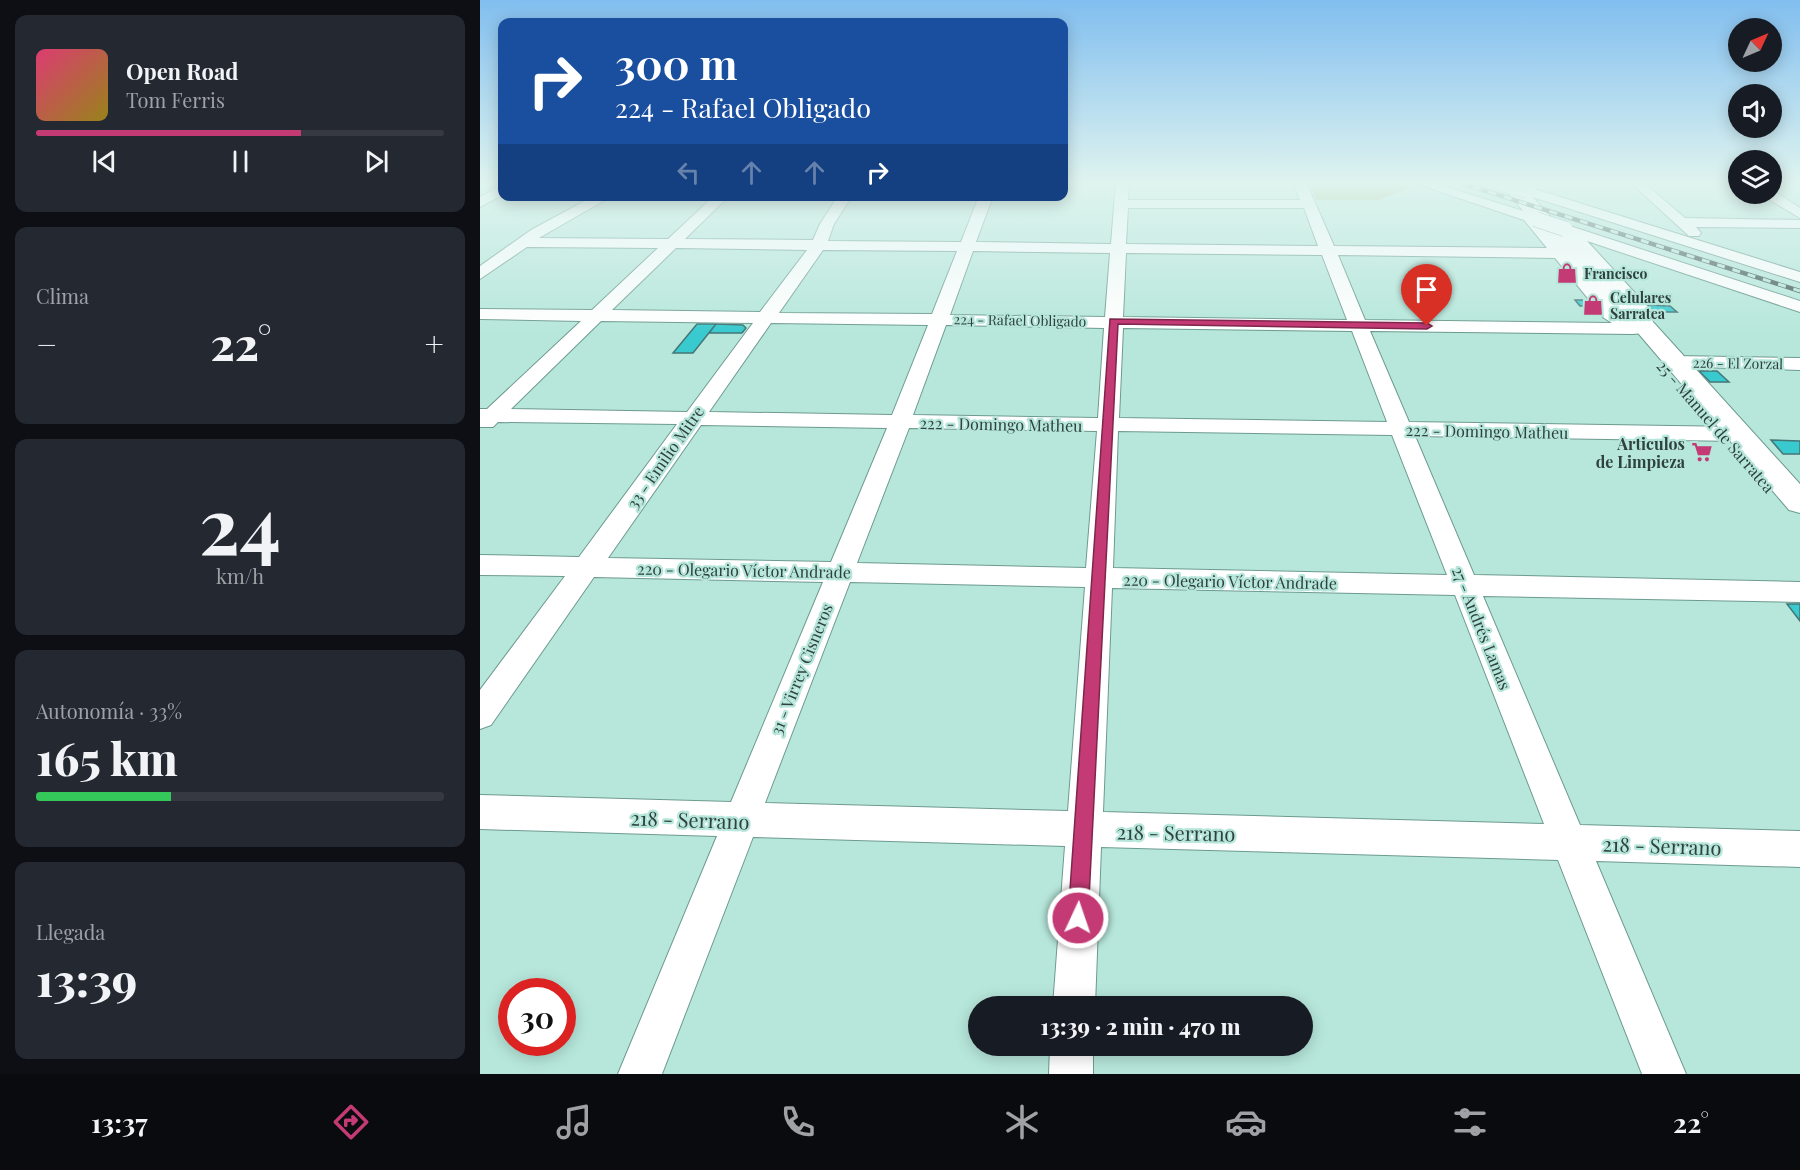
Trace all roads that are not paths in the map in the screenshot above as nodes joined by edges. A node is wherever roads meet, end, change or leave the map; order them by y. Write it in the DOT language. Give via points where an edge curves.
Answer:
graph roads {
  1 [pos="538,232"];
  2 [pos="686,232"];
  3 [pos="824,232"];
  4 [pos="974,232"];
  5 [pos="1121,232"];
  6 [pos="1319,232"];
  7 [pos="1555,232"];
  8 [pos="1555,232"];
  9 [pos="1558,232"];
  10 [pos="1660,232"];
  11 [pos="1692,232"];
  12 [pos="1564,238"];
  13 [pos="523,242"];
  14 [pos="675,243"];
  15 [pos="819,244"];
  16 [pos="1614,246"];
  17 [pos="969,247"];
  18 [pos="1120,248"];
  19 [pos="1712,249"];
  20 [pos="1326,250"];
  21 [pos="1586,251"];
  22 [pos="480,274"];
  23 [pos="1800,276"];
  24 [pos="1793,304"];
  25 [pos="480,314"];
  26 [pos="598,315"];
  27 [pos="767,317"];
  28 [pos="939,319"];
  29 [pos="1800,320"];
  30 [pos="1114,321"];
  31 [pos="1634,322"];
  32 [pos="1359,326"];
  33 [pos="1675,362"];
  34 [pos="1800,364"];
  35 [pos="692,418"];
  36 [pos="484,419"];
  37 [pos="900,422"];
  38 [pos="1109,426"];
  39 [pos="1402,430"];
  40 [pos="1730,433"];
  41 [pos="1800,503"];
  42 [pos="1800,523"];
  43 [pos="480,565"];
  44 [pos="587,568"];
  45 [pos="841,571"];
  46 [pos="1099,578"];
  47 [pos="1465,586"];
  48 [pos="1800,592"];
  49 [pos="480,714"];
  50 [pos="480,812"];
  51 [pos="740,821"];
  52 [pos="1082,830"];
  53 [pos="1569,842"];
  54 [pos="1800,849"];
  55 [pos="1074,996"];
  56 [pos="1072,1056"];
  57 [pos="640,1074"];
  58 [pos="1071,1074"];
  59 [pos="1664,1074"];
  1 -- 13 [label="street"];
  2 -- 14 [label="street"];
  3 -- 15 [label="street, 33 - Emilio Mitre"];
  4 -- 17 [label="street, 31 - Virrey Cisneros"];
  5 -- 18 [label="street"];
  6 -- 20 [label="street, 27 - Andrés Lamas"];
  7 -- 12 [label="street"];
  8 -- 12 [label="street, bridge"];
  9 -- 12 [label="main road"];
  10 -- 19 [label="street"];
  11 -- 19 [label="street"];
  12 -- 16 [label="street"];
  12 -- 20 [label="street"];
  12 -- 21 [label="street"];
  12 -- 31 [label="main road"];
  13 -- 14 [label="street"];
  13 -- 22 [label="street"];
  14 -- 15 [label="street"];
  14 -- 26 [label="street"];
  15 -- 17 [label="street"];
  15 -- 27 [label="street, 33 - Emilio Mitre"];
  16 -- 21 [label="street"];
  16 -- 24 [label="street"];
  17 -- 18 [label="street"];
  17 -- 28 [label="street, 31 - Virrey Cisneros"];
  18 -- 20 [label="street"];
  18 -- 30 [label="street"];
  19 -- 23 [label="street"];
  20 -- 32 [label="street, 27 - Andrés Lamas"];
  21 -- 31 [label="street" via="1642,311"];
  24 -- 29 [label="street" via="1789,311"];
  25 -- 26 [label="street, 224 - Rafael Obligado"];
  26 -- 27 [label="street, 224 - Rafael Obligado"];
  26 -- 36 [label="street"];
  27 -- 28 [label="street, 224 - Rafael Obligado"];
  27 -- 35 [label="street, 33 - Emilio Mitre"];
  28 -- 30 [label="street, 224 - Rafael Obligado"];
  28 -- 37 [label="street, 31 - Virrey Cisneros"];
  30 -- 32 [label="street, 224 - Rafael Obligado"];
  30 -- 38 [label="street"];
  31 -- 32 [label="street, 224 - Rafael Obligado"];
  31 -- 33 [label="main road"];
  31 -- 40 [label="main road, 25 - Manuel de Sarratea"];
  32 -- 39 [label="street, 27 - Andrés Lamas"];
  33 -- 34 [label="street, 226 - El Zorzal"];
  33 -- 40 [label="main road"];
  35 -- 36 [label="street, 222 - Domingo Matheu"];
  35 -- 37 [label="street, 222 - Domingo Matheu"];
  35 -- 44 [label="street, 33 - Emilio Mitre"];
  37 -- 38 [label="street, 222 - Domingo Matheu"];
  37 -- 45 [label="street, 31 - Virrey Cisneros"];
  38 -- 39 [label="street, 222 - Domingo Matheu"];
  38 -- 46 [label="street"];
  39 -- 40 [label="street, 222 - Domingo Matheu"];
  39 -- 47 [label="street, 27 - Andrés Lamas"];
  40 -- 41 [label="main road"];
  40 -- 42 [label="main road, 25 - Manuel de Sarratea"];
  43 -- 44 [label="street, 220 - Olegario Víctor Andrade"];
  44 -- 45 [label="street, 220 - Olegario Víctor Andrade"];
  44 -- 49 [label="street, 33 - Emilio Mitre"];
  45 -- 46 [label="street, 220 - Olegario Víctor Andrade"];
  45 -- 51 [label="street, 31 - Virrey Cisneros"];
  46 -- 47 [label="street, 220 - Olegario Víctor Andrade"];
  46 -- 52 [label="street"];
  47 -- 48 [label="street, 220 - Olegario Víctor Andrade"];
  47 -- 53 [label="street, 27 - Andrés Lamas"];
  50 -- 51 [label="street, 218 - Serrano"];
  51 -- 52 [label="street, 218 - Serrano"];
  51 -- 57 [label="street, 31 - Virrey Cisneros"];
  52 -- 53 [label="street, 218 - Serrano"];
  52 -- 55 [label="street"];
  53 -- 54 [label="street, 218 - Serrano"];
  53 -- 59 [label="street, 27 - Andrés Lamas"];
  56 -- 58 [label="street"];
}
